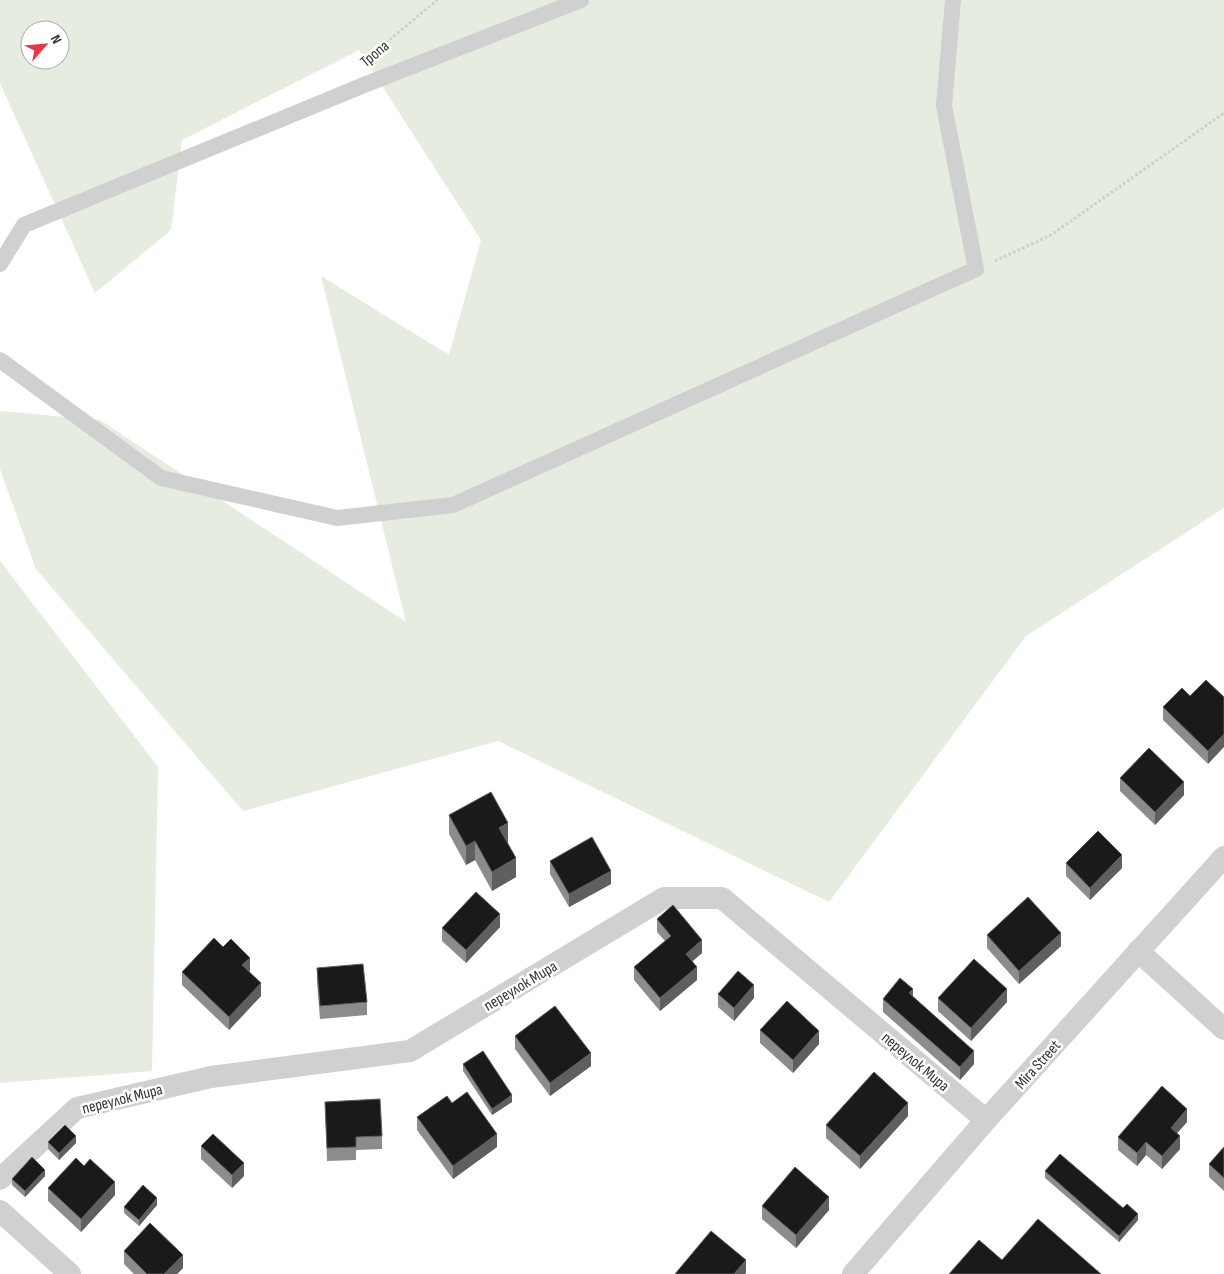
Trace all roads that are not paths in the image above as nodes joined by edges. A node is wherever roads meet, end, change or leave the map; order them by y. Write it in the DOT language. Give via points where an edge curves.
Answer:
graph roads {
  1 [pos="582,0"];
  2 [pos="953,0"];
  3 [pos="0,264"];
  4 [pos="0,360"];
  5 [pos="1224,857"];
  6 [pos="1138,951"];
  7 [pos="1224,1029"];
  8 [pos="986,1120"];
  9 [pos="0,1179"];
  10 [pos="0,1211"];
  11 [pos="70,1274"];
  12 [pos="853,1274"];
  1 -- 3 [label="street" via="364,85 24,225"];
  2 -- 4 [label="street" via="944,106 976,270 453,505 337,518 161,478"];
  5 -- 6 [label="street, Mira Street"];
  6 -- 7 [label="street"];
  6 -- 8 [label="street, Mira Street"];
  8 -- 9 [label="street, переулок Мира" via="722,898 664,898 410,1051 211,1077 77,1108"];
  8 -- 12 [label="street, Mira Street"];
  10 -- 11 [label="street"];
}
